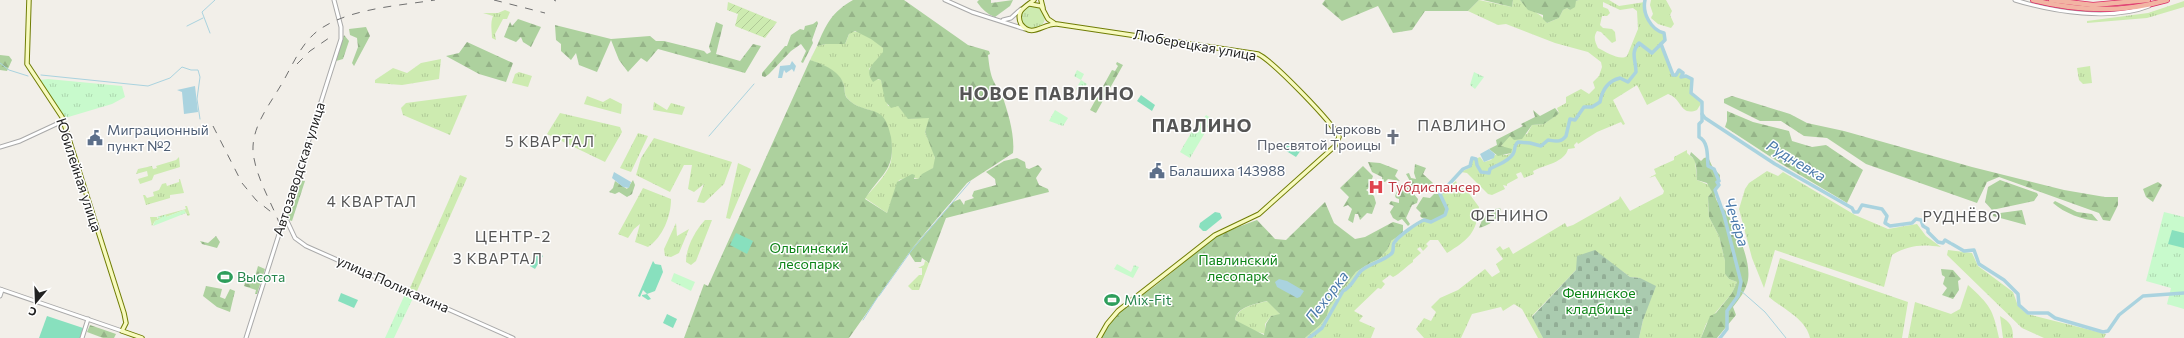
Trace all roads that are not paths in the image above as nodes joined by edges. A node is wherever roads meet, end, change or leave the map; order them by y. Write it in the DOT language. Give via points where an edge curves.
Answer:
graph roads {
  1 [pos="29,0"];
  2 [pos="334,0"];
  3 [pos="944,0"];
  4 [pos="1034,0"];
  5 [pos="1041,0"];
  6 [pos="2015,0"];
  7 [pos="2033,0"];
  8 [pos="2051,0"];
  9 [pos="2148,0"];
  10 [pos="2167,0"];
  11 [pos="2156,3"];
  12 [pos="1028,4"];
  13 [pos="1021,9"];
  14 [pos="1045,12"];
  15 [pos="996,19"];
  16 [pos="1057,24"];
  17 [pos="1041,28"];
  18 [pos="1026,30"];
  19 [pos="63,121"];
  20 [pos="0,147"];
  21 [pos="283,219"];
  22 [pos="1,290"];
  23 [pos="0,296"];
  24 [pos="88,320"];
  25 [pos="122,331"];
  26 [pos="82,338"];
  27 [pos="142,338"];
  28 [pos="246,338"];
  29 [pos="513,338"];
  30 [pos="1099,338"];
  1 -- 19 [label="main road, Юбилейная улица" via="27,64"];
  2 -- 21 [label="street, Автозаводская улица" via="341,27 340,39"];
  3 -- 15 [label="street"];
  4 -- 12 [label="main road"];
  5 -- 14 [label="main road"];
  6 -- 11 [label="street" via="2049,9 2096,13 2135,10"];
  7 -- 11 [label="highway" via="2085,9 2121,8"];
  8 -- 9 [label="highway" via="2093,5"];
  10 -- 11 [label="highway"];
  12 -- 13 [label="main road"];
  12 -- 14 [label="main road" via="1036,4"];
  13 -- 15 [label="street" via="1011,18"];
  13 -- 18 [label="main road" via="1019,22"];
  14 -- 16 [label="main road" via="1050,20"];
  14 -- 17 [label="main road" via="1046,21"];
  15 -- 18 [label="street"];
  16 -- 17 [label="main road"];
  16 -- 30 [label="main road, Люберецкая улица" via="1258,54 1274,66 1330,125 1338,137 1337,144 1259,214 1215,235 1118,311"];
  17 -- 18 [label="main road" via="1034,31"];
  19 -- 20 [label="street" via="20,141"];
  19 -- 25 [label="main road, Юбилейная улица" via="124,313 126,323"];
  21 -- 28 [label="street, Автозаводская улица"];
  21 -- 29 [label="street, улица Поликахина" via="287,221 295,238 306,246"];
  22 -- 23 [label="street"];
  22 -- 24 [label="street"];
  24 -- 25 [label="street"];
  24 -- 26 [label="street"];
  25 -- 27 [label="main road"];
}
